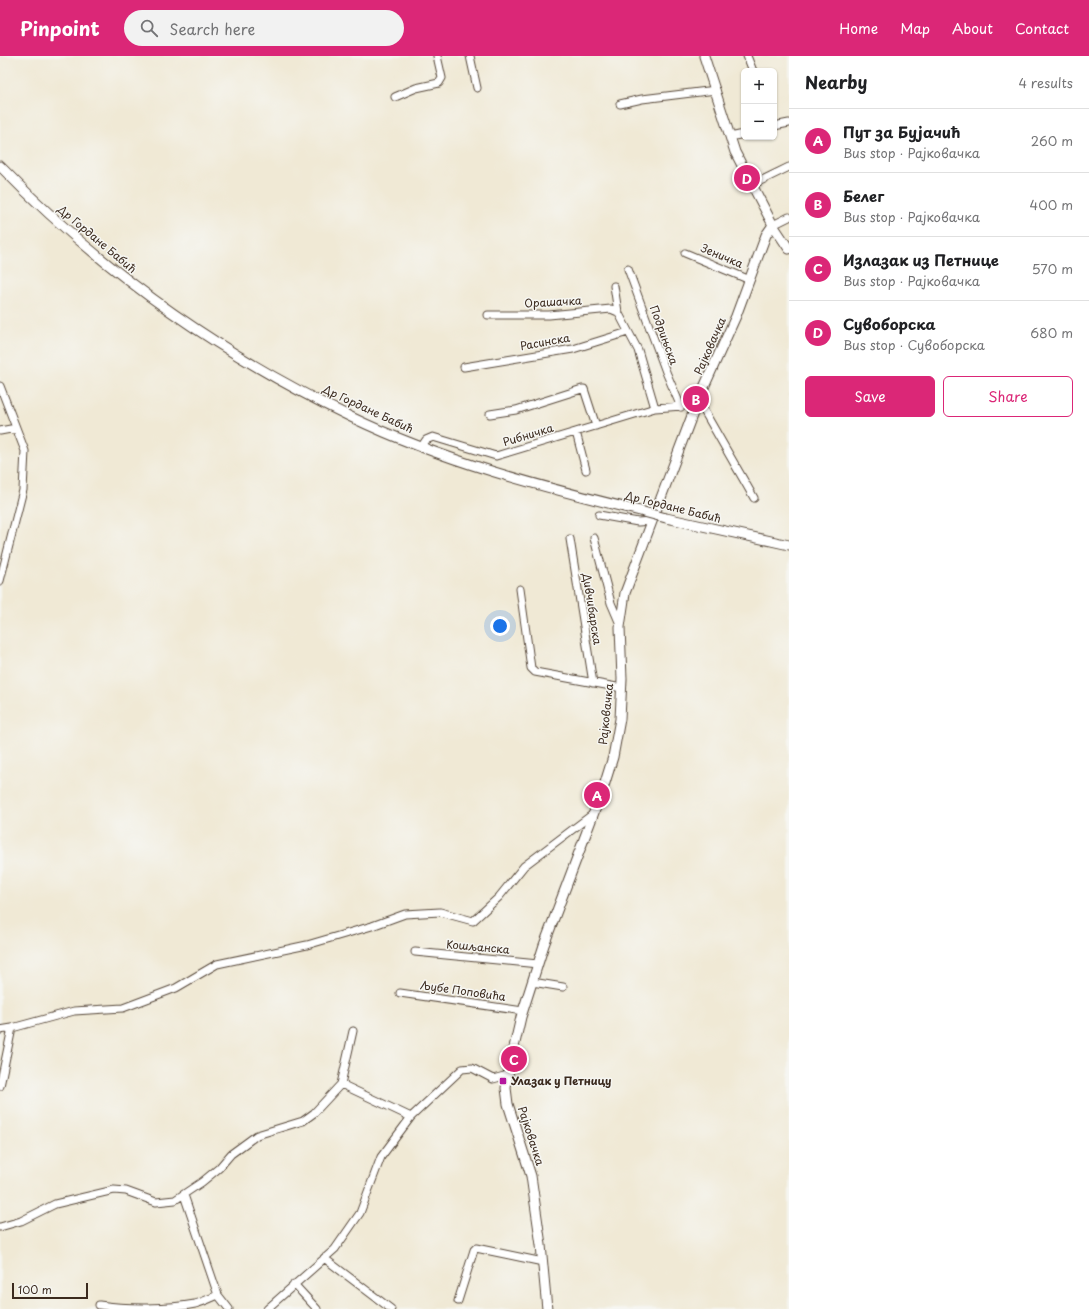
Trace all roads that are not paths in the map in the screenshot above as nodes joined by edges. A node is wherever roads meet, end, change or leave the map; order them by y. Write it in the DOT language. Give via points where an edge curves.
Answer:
graph roads {
  1 [pos="438,56"];
  2 [pos="470,56"];
  3 [pos="704,56"];
  4 [pos="747,56"];
  5 [pos="752,68"];
  6 [pos="477,88"];
  7 [pos="716,90"];
  8 [pos="394,97"];
  9 [pos="620,104"];
  10 [pos="789,123"];
  11 [pos="777,125"];
  12 [pos="741,135"];
  13 [pos="730,137"];
  14 [pos="0,166"];
  15 [pos="789,167"];
  16 [pos="752,185"];
  17 [pos="789,217"];
  18 [pos="773,225"];
  19 [pos="789,249"];
  20 [pos="685,253"];
  21 [pos="628,269"];
  22 [pos="750,280"];
  23 [pos="614,286"];
  24 [pos="618,312"];
  25 [pos="488,315"];
  26 [pos="628,332"];
  27 [pos="464,367"];
  28 [pos="0,386"];
  29 [pos="696,405"];
  30 [pos="681,407"];
  31 [pos="655,408"];
  32 [pos="490,414"];
  33 [pos="596,426"];
  34 [pos="16,428"];
  35 [pos="0,431"];
  36 [pos="576,432"];
  37 [pos="422,446"];
  38 [pos="586,470"];
  39 [pos="754,498"];
  40 [pos="599,515"];
  41 [pos="651,521"];
  42 [pos="594,538"];
  43 [pos="570,539"];
  44 [pos="789,545"];
  45 [pos="0,582"];
  46 [pos="520,589"];
  47 [pos="620,624"];
  48 [pos="593,683"];
  49 [pos="622,688"];
  50 [pos="593,814"];
  51 [pos="415,952"];
  52 [pos="538,964"];
  53 [pos="532,982"];
  54 [pos="563,987"];
  55 [pos="400,993"];
  56 [pos="523,1011"];
  57 [pos="12,1028"];
  58 [pos="0,1030"];
  59 [pos="353,1031"];
  60 [pos="508,1075"];
  61 [pos="341,1084"];
  62 [pos="0,1086"];
  63 [pos="411,1117"];
  64 [pos="184,1195"];
  65 [pos="0,1227"];
  66 [pos="324,1258"];
  67 [pos="543,1262"];
  68 [pos="294,1284"];
  69 [pos="218,1295"];
  70 [pos="458,1301"];
  71 [pos="99,1305"];
  72 [pos="229,1309"];
  73 [pos="267,1309"];
  74 [pos="317,1309"];
  75 [pos="391,1309"];
  76 [pos="547,1309"];
  1 -- 8 [label="street" via="442,78 439,83 416,88"];
  2 -- 6 [label="street"];
  3 -- 7 [label="main road"];
  4 -- 5 [label="street"];
  7 -- 9 [label="street"];
  7 -- 13 [label="main road"];
  10 -- 11 [label="street"];
  12 -- 13 [label="street"];
  13 -- 16 [label="main road"];
  14 -- 37 [label="main road, Др Гордане Бабић" via="102,260 196,329 278,379 324,403 371,426"];
  15 -- 16 [label="street"];
  16 -- 18 [label="main road"];
  17 -- 18 [label="street"];
  18 -- 19 [label="main road"];
  18 -- 22 [label="main road, Рајковачка" via="766,235"];
  20 -- 22 [label="street, Зеничка"];
  21 -- 30 [label="street, Подрињска"];
  22 -- 29 [label="main road, Рајковачка"];
  23 -- 24 [label="street"];
  24 -- 25 [label="street, Орашачка" via="611,309 549,315"];
  24 -- 26 [label="street"];
  26 -- 27 [label="street, Расинска" via="573,349"];
  26 -- 31 [label="street" via="644,364"];
  28 -- 34 [label="street"];
  29 -- 30 [label="street, Рибничка"];
  29 -- 39 [label="street" via="703,409"];
  29 -- 41 [label="main road, Рајковачка"];
  30 -- 31 [label="street, Рибничка"];
  31 -- 33 [label="street, Рибничка"];
  32 -- 33 [label="street" via="516,410 582,388"];
  33 -- 36 [label="street, Рибничка"];
  34 -- 35 [label="street"];
  34 -- 45 [label="street" via="25,451 23,490"];
  36 -- 37 [label="street, Рибничка" via="496,456 432,437"];
  36 -- 38 [label="street"];
  37 -- 44 [label="main road, Др Гордане Бабић, bridge" via="512,478 640,512"];
  40 -- 41 [label="street" via="638,522"];
  41 -- 47 [label="main road, Рајковачка" via="625,593"];
  42 -- 47 [label="street" via="611,603"];
  43 -- 48 [label="street, Дивчибарска"];
  46 -- 48 [label="street" via="531,668 535,672"];
  47 -- 49 [label="main road, Рајковачка"];
  48 -- 49 [label="street"];
  49 -- 50 [label="main road, Рајковачка" via="620,725 613,757"];
  50 -- 52 [label="main road, Рајковачка"];
  50 -- 57 [label="street" via="524,866 500,897 473,921 440,912 405,914 307,945 217,964 176,988 123,1008 74,1010"];
  51 -- 52 [label="street, Кошљанска"];
  52 -- 53 [label="main road, Рајковачка"];
  53 -- 54 [label="street"];
  53 -- 56 [label="main road, Рајковачка"];
  55 -- 56 [label="street, Љубе Поповића"];
  56 -- 60 [label="main road, Рајковачка"];
  57 -- 58 [label="street"];
  57 -- 62 [label="street"];
  59 -- 61 [label="street"];
  60 -- 63 [label="street" via="493,1079 472,1068 462,1069"];
  60 -- 67 [label="main road, Рајковачка" via="508,1104 530,1172"];
  61 -- 63 [label="street"];
  61 -- 64 [label="street" via="303,1121 257,1135"];
  63 -- 66 [label="street" via="381,1157 360,1213 335,1249"];
  64 -- 65 [label="street" via="175,1200 156,1202 126,1191 114,1190 55,1204 21,1221"];
  64 -- 69 [label="street"];
  66 -- 68 [label="street"];
  66 -- 75 [label="street"];
  67 -- 70 [label="street" via="476,1248"];
  67 -- 76 [label="main road, Рајковачка"];
  68 -- 73 [label="street"];
  68 -- 74 [label="street"];
  69 -- 71 [label="street" via="196,1304 171,1307"];
  69 -- 72 [label="street"];
}
